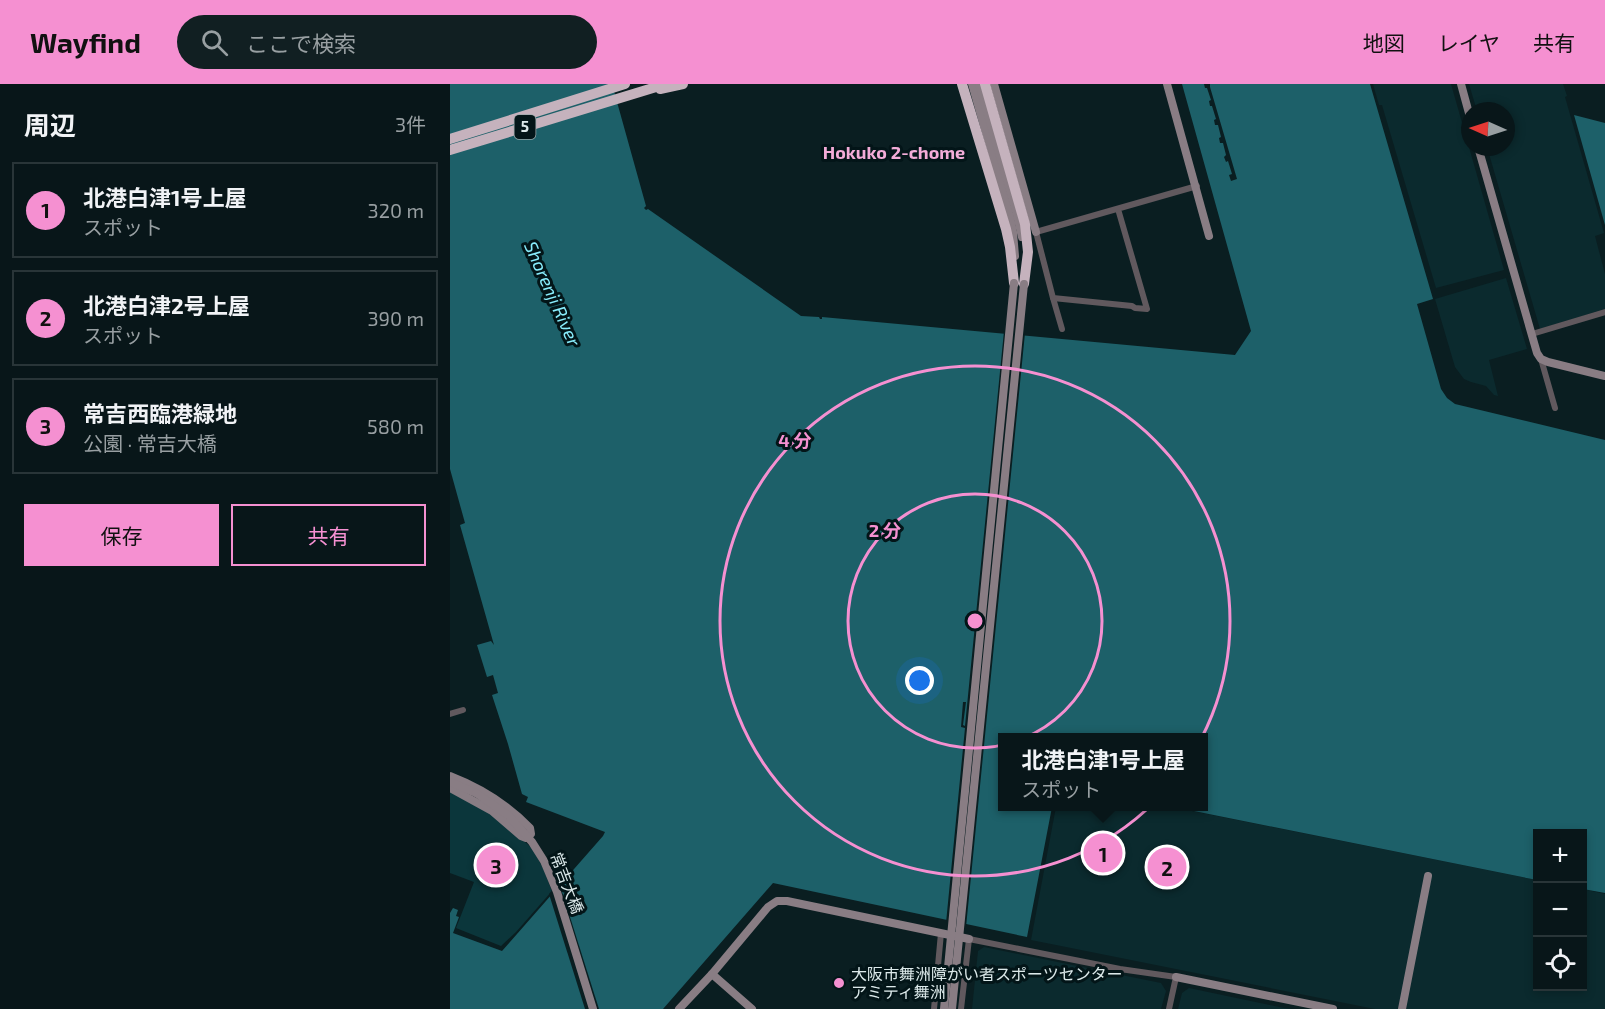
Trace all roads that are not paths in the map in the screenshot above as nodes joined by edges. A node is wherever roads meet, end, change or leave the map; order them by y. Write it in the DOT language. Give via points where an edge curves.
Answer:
graph roads {
  1 [pos="625,84"];
  2 [pos="666,84"];
  3 [pos="683,84"];
  4 [pos="962,84"];
  5 [pos="972,84"];
  6 [pos="979,84"];
  7 [pos="1167,84"];
  8 [pos="1461,84"];
  9 [pos="988,86"];
  10 [pos="635,94"];
  11 [pos="1466,102"];
  12 [pos="450,139"];
  13 [pos="450,150"];
  14 [pos="1482,156"];
  15 [pos="1197,186"];
  16 [pos="1118,209"];
  17 [pos="1036,232"];
  18 [pos="1209,236"];
  19 [pos="1019,284"];
  20 [pos="1053,298"];
  21 [pos="1605,312"];
  22 [pos="1062,329"];
  23 [pos="1532,334"];
  24 [pos="1541,359"];
  25 [pos="1605,376"];
  26 [pos="1555,408"];
  27 [pos="463,710"];
  28 [pos="450,714"];
  29 [pos="450,776"];
  30 [pos="450,782"];
  31 [pos="450,788"];
  32 [pos="1428,876"];
  33 [pos="941,933"];
  34 [pos="969,939"];
  35 [pos="712,974"];
  36 [pos="1176,977"];
  37 [pos="593,1009"];
  38 [pos="679,1009"];
  39 [pos="752,1009"];
  40 [pos="934,1009"];
  41 [pos="945,1009"];
  42 [pos="952,1009"];
  43 [pos="961,1009"];
  44 [pos="1169,1009"];
  45 [pos="1333,1009"];
  46 [pos="1402,1009"];
  1 -- 12 [label="highway, 5"];
  2 -- 10 [label="highway, 5"];
  3 -- 10 [label="highway, 5"];
  4 -- 19 [label="highway"];
  5 -- 19 [label="street" via="1013,232"];
  6 -- 19 [label="street" via="1024,248"];
  7 -- 15 [label="street"];
  8 -- 11 [label="street"];
  9 -- 17 [label="street"];
  9 -- 19 [label="highway" via="1025,224 1028,252"];
  10 -- 13 [label="highway, 5"];
  14 -- 23 [label="street"];
  15 -- 16 [label="street"];
  15 -- 18 [label="street"];
  16 -- 17 [label="street"];
  16 -- 20 [label="street" via="1147,309"];
  17 -- 20 [label="street"];
  19 -- 41 [label="street, bridge"];
  19 -- 42 [label="street, bridge"];
  20 -- 22 [label="street"];
  21 -- 23 [label="street"];
  23 -- 24 [label="street"];
  24 -- 25 [label="street"];
  24 -- 26 [label="street"];
  27 -- 28 [label="street"];
  29 -- 31 [label="street" via="499,801 527,825 531,834 521,836 492,811"];
  30 -- 37 [label="street, 常吉大橋, bridge" via="476,793 509,816 544,861"];
  32 -- 46 [label="street"];
  33 -- 34 [label="street"];
  33 -- 35 [label="street" via="777,902 768,907"];
  33 -- 40 [label="street"];
  34 -- 36 [label="street"];
  34 -- 43 [label="street"];
  35 -- 38 [label="street"];
  35 -- 39 [label="street"];
  36 -- 44 [label="street"];
  36 -- 45 [label="street"];
}
